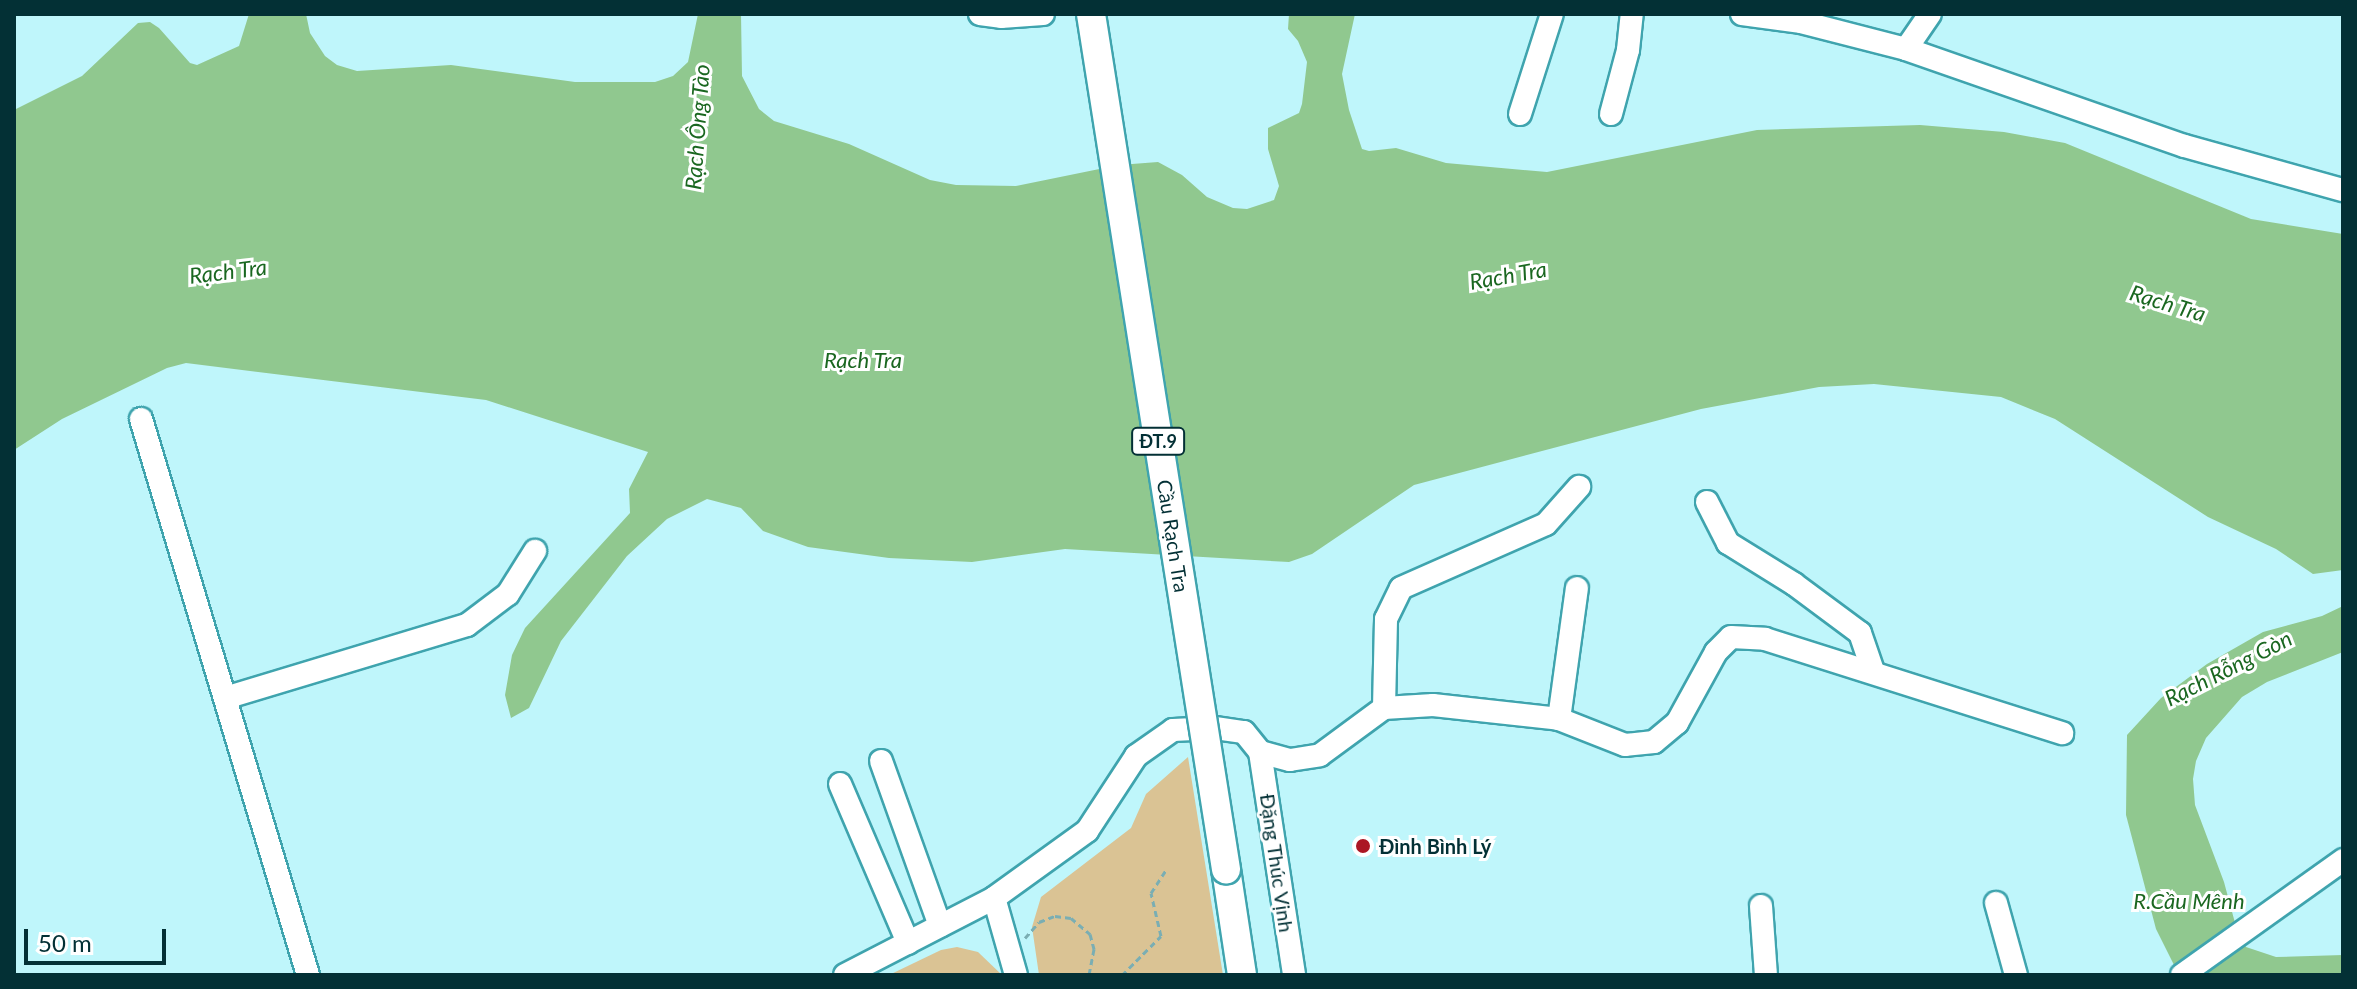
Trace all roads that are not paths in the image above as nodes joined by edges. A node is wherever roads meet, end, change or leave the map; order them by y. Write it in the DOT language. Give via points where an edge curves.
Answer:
graph roads {
  1 [pos="980,14"];
  2 [pos="1043,14"];
  3 [pos="1091,14"];
  4 [pos="1552,14"];
  5 [pos="1632,14"];
  6 [pos="1742,14"];
  7 [pos="1930,14"];
  8 [pos="1906,49"];
  9 [pos="1520,114"];
  10 [pos="1611,114"];
  11 [pos="2343,190"];
  12 [pos="141,419"];
  13 [pos="1579,487"];
  14 [pos="1707,502"];
  15 [pos="535,551"];
  16 [pos="1577,588"];
  17 [pos="1873,671"];
  18 [pos="225,698"];
  19 [pos="1384,708"];
  20 [pos="1559,719"];
  21 [pos="2062,733"];
  22 [pos="1260,752"];
  23 [pos="881,761"];
  24 [pos="840,784"];
  25 [pos="2343,860"];
  26 [pos="994,898"];
  27 [pos="1996,903"];
  28 [pos="1761,906"];
  29 [pos="940,926"];
  30 [pos="908,943"];
  31 [pos="308,975"];
  32 [pos="845,975"];
  33 [pos="1016,975"];
  34 [pos="1242,975"];
  35 [pos="1294,975"];
  36 [pos="1766,975"];
  37 [pos="2016,975"];
  38 [pos="2182,975"];
  1 -- 2 [label="street"];
  3 -- 34 [label="main road, Cầu Rạch Tra / ĐT.9, bridge"];
  4 -- 9 [label="street"];
  5 -- 10 [label="street"];
  6 -- 8 [label="street" via="1801,22"];
  7 -- 8 [label="street"];
  8 -- 11 [label="street" via="2185,146"];
  12 -- 18 [label="street"];
  13 -- 19 [label="street" via="1546,524 1401,588 1386,619"];
  14 -- 17 [label="street" via="1728,543 1860,633"];
  15 -- 18 [label="street" via="508,594 467,625"];
  16 -- 20 [label="street"];
  17 -- 20 [label="street" via="1765,639 1731,637 1716,652 1677,723 1654,742 1625,745"];
  17 -- 21 [label="street"];
  18 -- 31 [label="street"];
  19 -- 20 [label="street" via="1433,705"];
  19 -- 22 [label="street" via="1320,755 1290,760"];
  22 -- 26 [label="street" via="1244,732 1173,730 1136,756 1087,831"];
  22 -- 35 [label="street, Đặng Thúc Vịnh"];
  23 -- 29 [label="street"];
  24 -- 30 [label="street"];
  25 -- 38 [label="street"];
  26 -- 29 [label="street"];
  26 -- 33 [label="street"];
  27 -- 37 [label="street"];
  28 -- 36 [label="street"];
  29 -- 30 [label="street"];
  30 -- 32 [label="street"];
}
